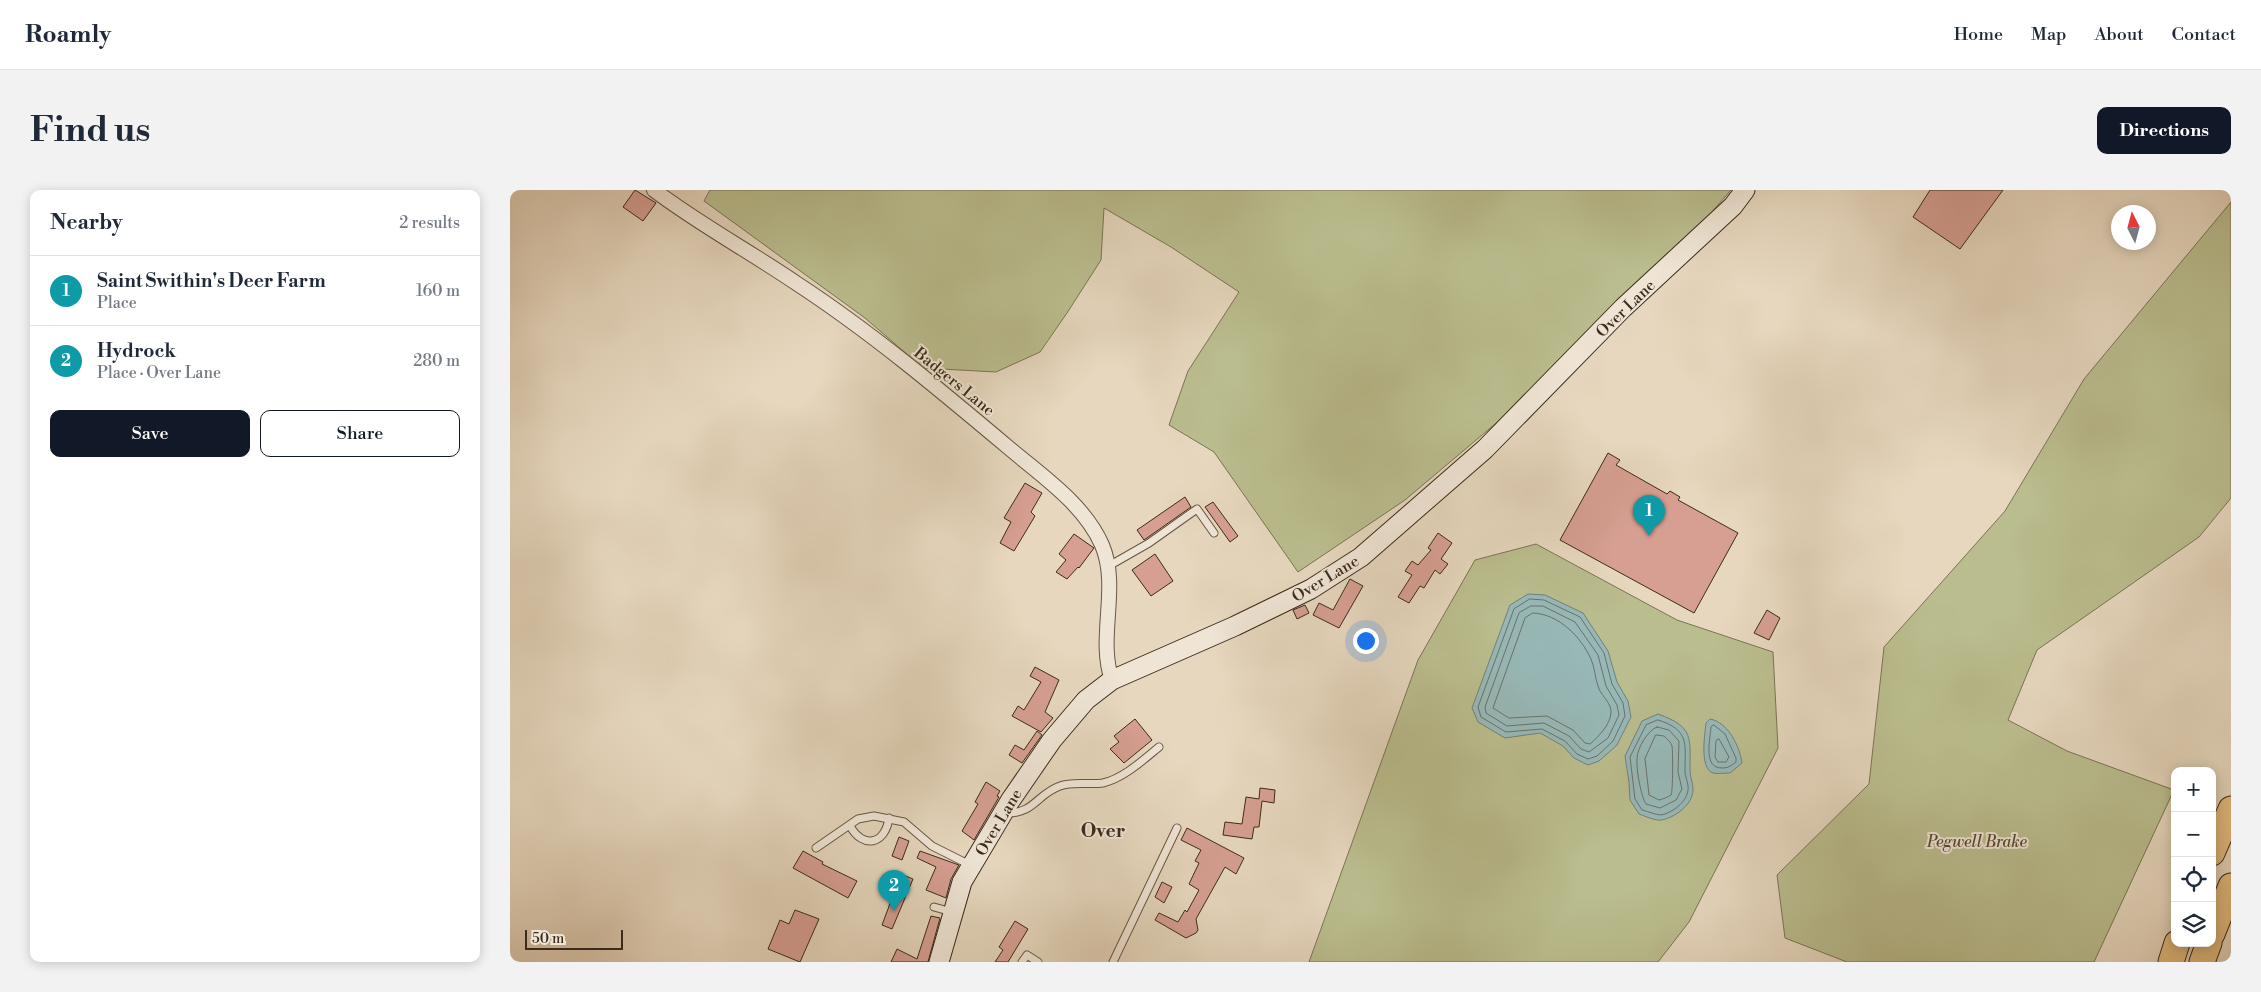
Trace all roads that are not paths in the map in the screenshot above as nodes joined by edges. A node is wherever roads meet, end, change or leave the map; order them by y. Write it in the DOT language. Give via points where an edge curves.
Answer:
graph roads {
  1 [pos="654,190"];
  2 [pos="1745,190"];
  3 [pos="1214,533"];
  4 [pos="1106,567"];
  5 [pos="1112,680"];
  6 [pos="1159,748"];
  7 [pos="2231,809"];
  8 [pos="1003,813"];
  9 [pos="889,818"];
  10 [pos="850,826"];
  11 [pos="1177,828"];
  12 [pos="2216,844"];
  13 [pos="816,848"];
  14 [pos="972,866"];
  15 [pos="2231,886"];
  16 [pos="934,907"];
  17 [pos="952,912"];
  18 [pos="2216,924"];
  19 [pos="2176,947"];
  20 [pos="2208,947"];
  21 [pos="939,962"];
  22 [pos="1022,962"];
  23 [pos="1038,962"];
  24 [pos="1113,962"];
  25 [pos="2170,962"];
  26 [pos="2202,962"];
  1 -- 4 [label="street, Badgers Lane" via="681,211 797,284 934,384 1078,507 1102,545"];
  2 -- 5 [label="street, Over Lane" via="1733,206 1623,308 1485,449 1361,557 1311,589"];
  3 -- 4 [label="lane" via="1197,509 1149,543"];
  4 -- 5 [label="street, Badgers Lane" via="1108,664"];
  5 -- 8 [label="street, Over Lane" via="1086,700 1068,720"];
  6 -- 8 [label="lane" via="1105,782 1061,786 1028,809"];
  7 -- 12 [label="highway"];
  8 -- 14 [label="street, Over Lane"];
  9 -- 10 [label="lane" via="858,819"];
  9 -- 10 [label="lane" via="887,830 879,839 867,841 856,836"];
  9 -- 14 [label="lane" via="904,822 932,846"];
  10 -- 13 [label="lane"];
  11 -- 24 [label="lane"];
  14 -- 17 [label="street, Over Lane" via="962,882"];
  15 -- 18 [label="highway"];
  16 -- 17 [label="lane"];
  17 -- 21 [label="street, Over Lane"];
  19 -- 25 [label="highway"];
  20 -- 26 [label="highway"];
  22 -- 23 [label="lane" via="1026,955"];
}
